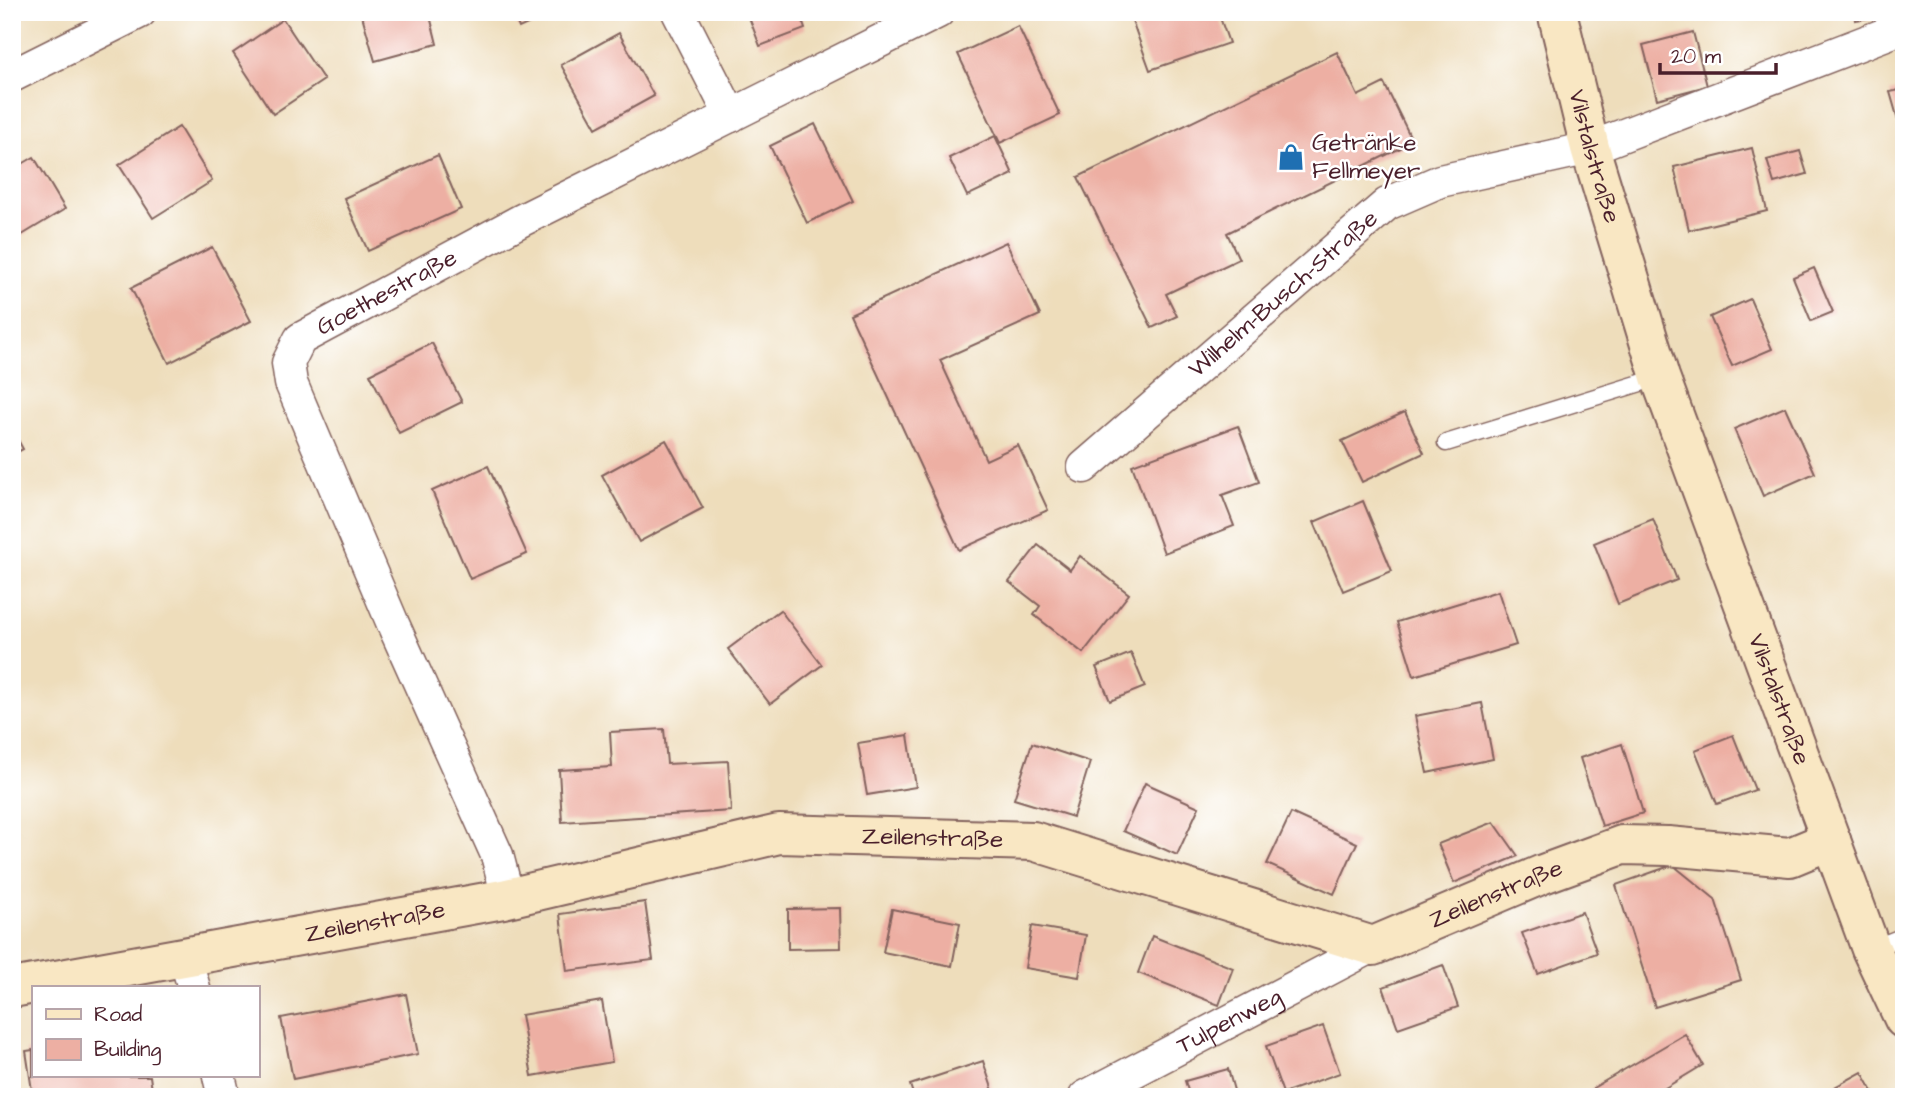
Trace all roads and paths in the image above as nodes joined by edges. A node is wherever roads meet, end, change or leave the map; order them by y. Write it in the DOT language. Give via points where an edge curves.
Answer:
graph roads {
  1 [pos="140,12"];
  2 [pos="678,12"];
  3 [pos="938,12"];
  4 [pos="1557,12"];
  5 [pos="1904,27"];
  6 [pos="12,76"];
  7 [pos="731,116"];
  8 [pos="1590,148"];
  9 [pos="1660,377"];
  10 [pos="1446,443"];
  11 [pos="1084,467"];
  12 [pos="1830,840"];
  13 [pos="508,897"];
  14 [pos="1888,942"];
  15 [pos="1373,946"];
  16 [pos="189,973"];
  17 [pos="32,986"];
  18 [pos="36,986"];
  19 [pos="12,988"];
  20 [pos="1904,1019"];
  21 [pos="220,1078"];
  22 [pos="225,1097"];
  23 [pos="1085,1097"];
  1 -- 6 [label="street"];
  2 -- 7 [label="street"];
  3 -- 7 [label="street, Goethestraße"];
  4 -- 8 [label="street, Vilstalstraße"];
  5 -- 8 [label="street, Wilhelm-Busch-Straße"];
  7 -- 13 [label="street, Goethestraße" via="520,221 300,339 288,363 301,408 497,855"];
  8 -- 9 [label="street, Vilstalstraße"];
  8 -- 11 [label="street, Wilhelm-Busch-Straße" via="1440,181 1387,204"];
  9 -- 10 [label="lane"];
  9 -- 12 [label="street, Vilstalstraße"];
  12 -- 14 [label="street, Vilstalstraße"];
  12 -- 15 [label="street, Zeilenstraße" via="1790,857 1622,845"];
  13 -- 15 [label="street, Zeilenstraße" via="779,834 1034,841"];
  13 -- 16 [label="street, Zeilenstraße"];
  14 -- 20 [label="street, Vilstalstraße"];
  15 -- 23 [label="street, Tulpenweg"];
  16 -- 18 [label="street, Zeilenstraße"];
  17 -- 19 [label="street, Zeilenstraße"];
  21 -- 22 [label="street"];
}
